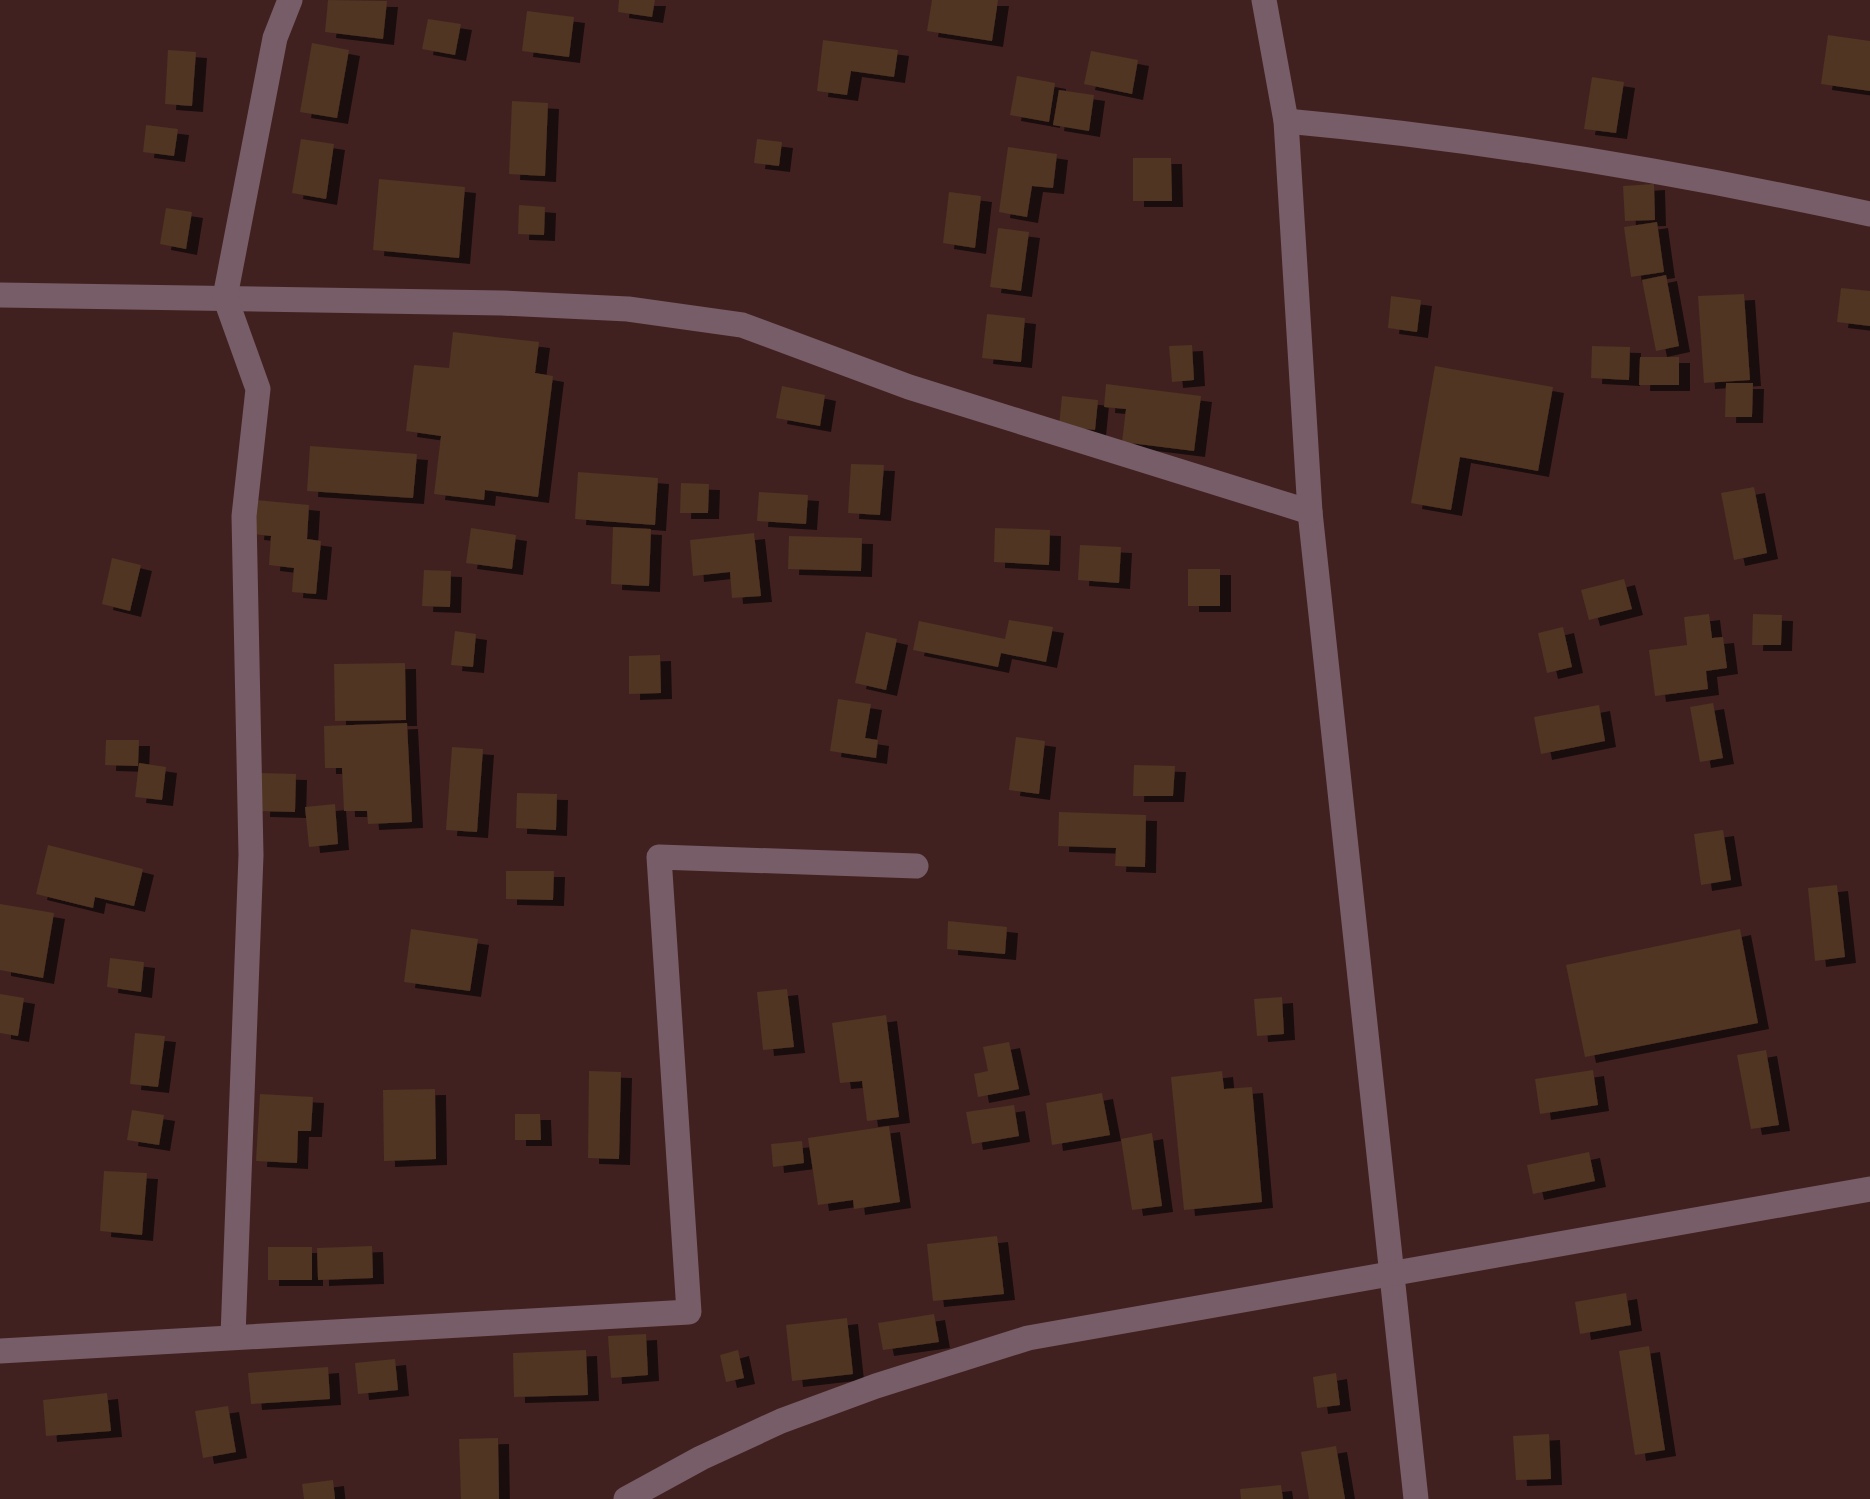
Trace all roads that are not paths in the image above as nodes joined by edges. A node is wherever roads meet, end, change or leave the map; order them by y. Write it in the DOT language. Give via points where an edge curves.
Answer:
graph roads {
  1 [pos="290,0"];
  2 [pos="1264,0"];
  3 [pos="1286,122"];
  4 [pos="1870,214"];
  5 [pos="0,295"];
  6 [pos="225,297"];
  7 [pos="1310,512"];
  8 [pos="916,866"];
  9 [pos="1870,1188"];
  10 [pos="1394,1273"];
  11 [pos="233,1336"];
  12 [pos="0,1351"];
  13 [pos="626,1499"];
  14 [pos="1416,1499"];
  1 -- 6 [label="street" via="275,38"];
  2 -- 3 [label="street"];
  3 -- 4 [label="street" via="1565,156"];
  3 -- 7 [label="street"];
  5 -- 6 [label="street"];
  6 -- 7 [label="street" via="592,307 742,325 909,387"];
  6 -- 11 [label="street" via="258,389 244,516 251,855"];
  7 -- 10 [label="street"];
  8 -- 11 [label="street" via="659,857 689,1312"];
  9 -- 10 [label="street"];
  10 -- 13 [label="street" via="1028,1338 781,1421"];
  10 -- 14 [label="street"];
  11 -- 12 [label="street"];
}
